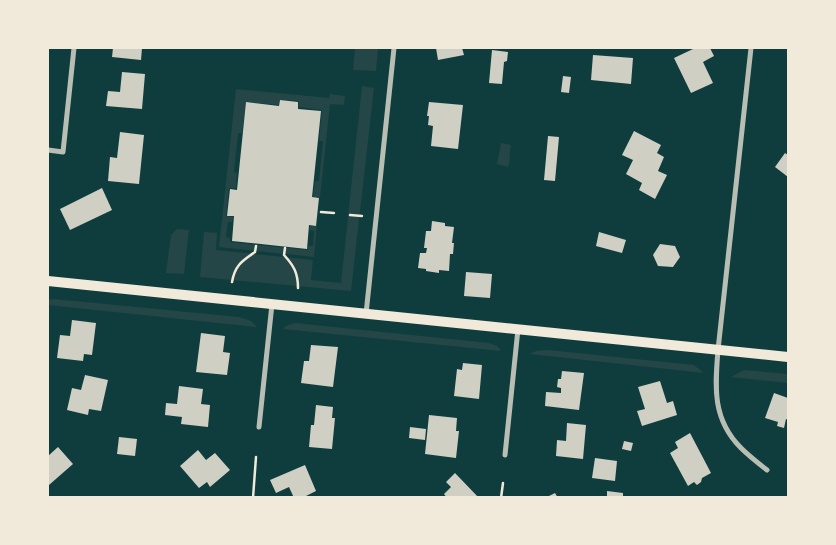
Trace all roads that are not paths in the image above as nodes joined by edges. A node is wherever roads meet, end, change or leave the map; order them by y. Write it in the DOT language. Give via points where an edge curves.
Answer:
graph roads {
  1 [pos="74,48"];
  2 [pos="394,48"];
  3 [pos="751,48"];
  4 [pos="48,150"];
  5 [pos="48,281"];
  6 [pos="272,304"];
  7 [pos="366,314"];
  8 [pos="518,329"];
  9 [pos="718,350"];
  10 [pos="788,357"];
  11 [pos="259,427"];
  12 [pos="505,455"];
  13 [pos="767,470"];
  1 -- 4 [label="street" via="62,152"];
  2 -- 7 [label="street"];
  3 -- 9 [label="street"];
  5 -- 6 [label="main road"];
  6 -- 7 [label="main road"];
  6 -- 11 [label="street"];
  7 -- 8 [label="main road"];
  8 -- 9 [label="main road"];
  8 -- 12 [label="street"];
  9 -- 10 [label="main road"];
  9 -- 13 [label="street" via="716,394 719,413 734,441"];
}
